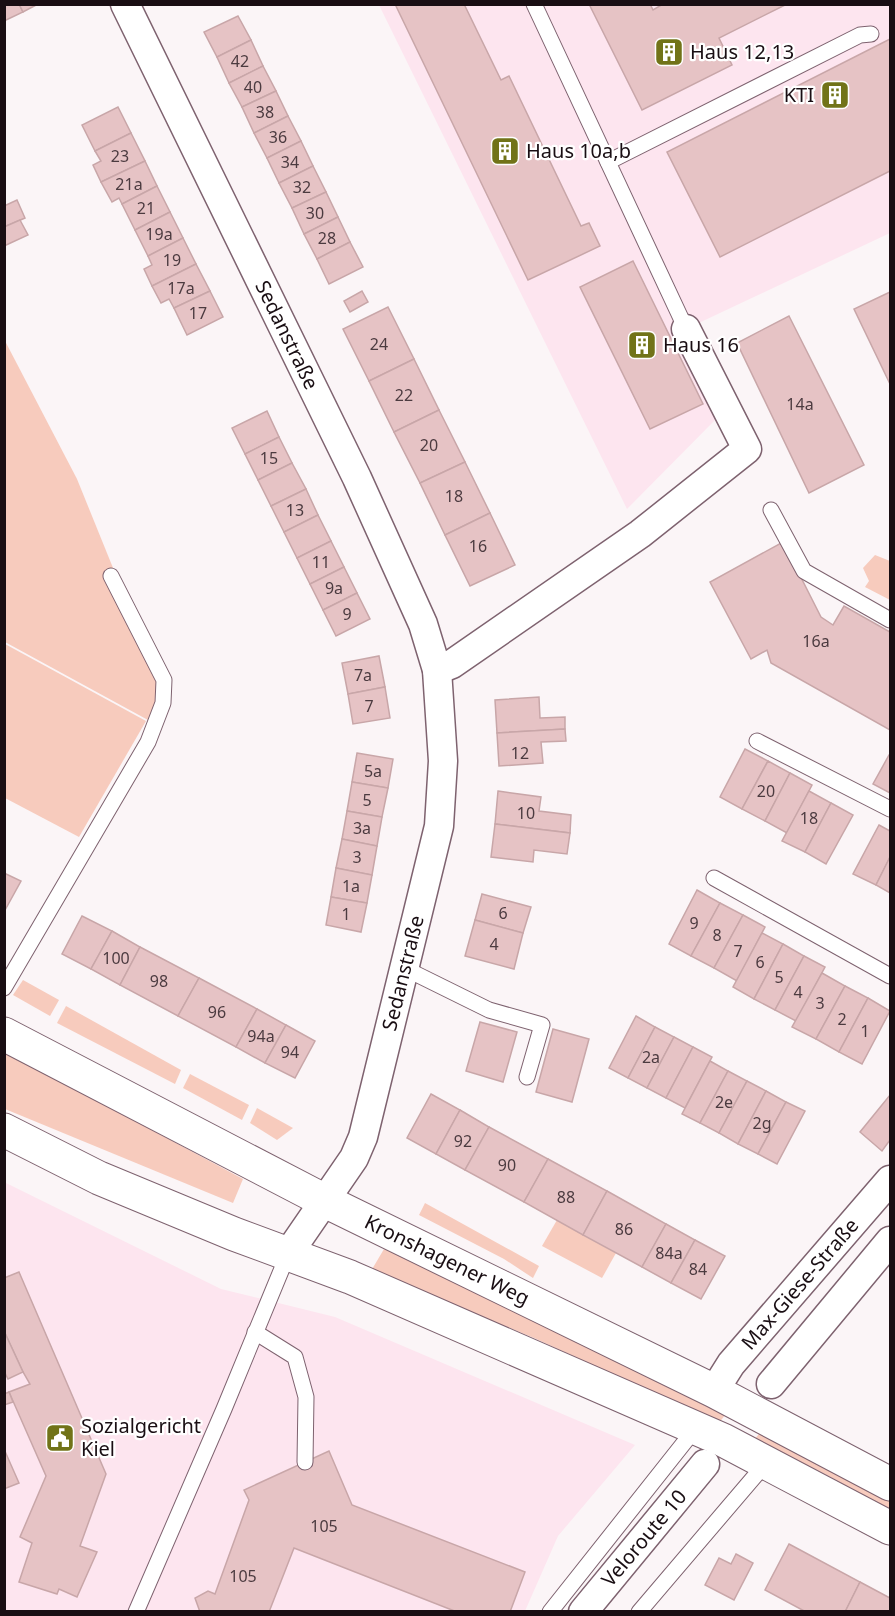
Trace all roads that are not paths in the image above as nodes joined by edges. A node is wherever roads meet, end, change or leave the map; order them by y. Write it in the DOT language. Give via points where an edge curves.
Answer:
graph roads {
  1 [pos="125,4"];
  2 [pos="534,4"];
  3 [pos="871,34"];
  4 [pos="608,162"];
  5 [pos="686,329"];
  6 [pos="771,510"];
  7 [pos="111,576"];
  8 [pos="891,620"];
  9 [pos="437,670"];
  10 [pos="757,741"];
  11 [pos="891,809"];
  12 [pos="714,878"];
  13 [pos="404,968"];
  14 [pos="891,976"];
  15 [pos="4,988"];
  16 [pos="4,1034"];
  17 [pos="527,1077"];
  18 [pos="4,1130"];
  19 [pos="891,1180"];
  20 [pos="325,1201"];
  21 [pos="891,1241"];
  22 [pos="288,1254"];
  23 [pos="255,1332"];
  24 [pos="771,1384"];
  25 [pos="714,1391"];
  26 [pos="695,1429"];
  27 [pos="305,1461"];
  28 [pos="766,1462"];
  29 [pos="705,1464"];
  30 [pos="891,1485"];
  31 [pos="891,1528"];
  32 [pos="136,1611"];
  33 [pos="550,1611"];
  34 [pos="583,1611"];
  35 [pos="639,1611"];
  1 -- 9 [label="street, Sedanstraße" via="357,478 423,624"];
  2 -- 4 [label="lane"];
  3 -- 4 [label="lane" via="860,35"];
  4 -- 5 [label="lane"];
  5 -- 9 [label="street" via="747,449 640,534 452,664"];
  6 -- 8 [label="lane" via="804,571"];
  7 -- 15 [label="lane" via="164,680 163,703 148,742"];
  9 -- 13 [label="street, Sedanstraße" via="443,761 439,826"];
  10 -- 11 [label="lane"];
  12 -- 14 [label="lane"];
  13 -- 17 [label="lane" via="489,1010 542,1025"];
  13 -- 20 [label="street, Sedanstraße" via="363,1137"];
  16 -- 20 [label="main road, Kronshagener Weg"];
  18 -- 22 [label="main road" via="99,1178"];
  19 -- 25 [label="street, Max-Giese-Straße" via="730,1364"];
  20 -- 22 [label="street, Sedanstraße"];
  20 -- 25 [label="main road, Kronshagener Weg"];
  21 -- 24 [label="street"];
  22 -- 23 [label="lane"];
  22 -- 26 [label="main road" via="350,1277"];
  23 -- 27 [label="lane" via="295,1357 306,1397"];
  23 -- 32 [label="lane"];
  25 -- 30 [label="main road, Kronshagener Weg"];
  26 -- 28 [label="main road"];
  26 -- 33 [label="lane"];
  28 -- 31 [label="main road"];
  28 -- 35 [label="lane"];
  29 -- 34 [label="street, Veloroute 10"];
}
